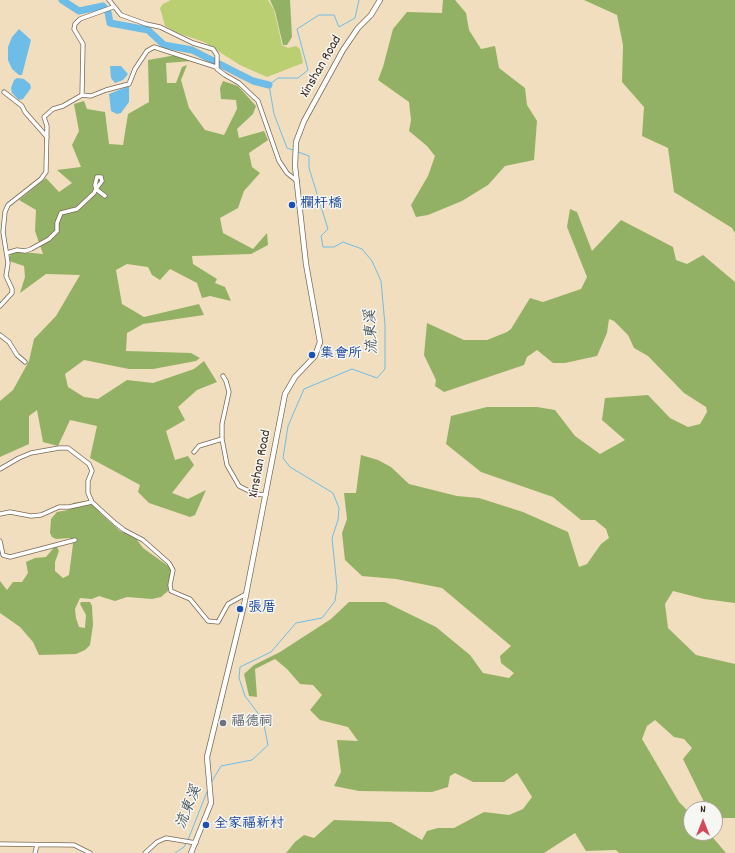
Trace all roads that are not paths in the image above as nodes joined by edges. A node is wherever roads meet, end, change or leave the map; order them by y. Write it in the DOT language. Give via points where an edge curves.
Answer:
graph roads {
  1 [pos="109,0"];
  2 [pos="380,0"];
  3 [pos="113,7"];
  4 [pos="216,67"];
  5 [pos="4,92"];
  6 [pos="82,95"];
  7 [pos="46,137"];
  8 [pos="296,181"];
  9 [pos="105,196"];
  10 [pos="7,253"];
  11 [pos="0,306"];
  12 [pos="0,335"];
  13 [pos="24,362"];
  14 [pos="223,376"];
  15 [pos="222,439"];
  16 [pos="194,452"];
  17 [pos="0,469"];
  18 [pos="266,495"];
  19 [pos="92,502"];
  20 [pos="0,514"];
  21 [pos="74,540"];
  22 [pos="0,541"];
  23 [pos="246,594"];
  24 [pos="194,842"];
  25 [pos="0,844"];
  26 [pos="37,845"];
  27 [pos="35,853"];
  28 [pos="90,853"];
  29 [pos="145,853"];
  30 [pos="191,853"];
  1 -- 3 [label="street"];
  2 -- 8 [label="street, Xinshan Road" via="343,50 304,121 294,151"];
  3 -- 4 [label="street" via="121,14 146,24 160,26 193,43 210,48 216,55"];
  3 -- 6 [label="street" via="80,19 75,24 74,29 83,44"];
  4 -- 6 [label="street" via="154,47 147,51 135,68 129,84 91,96"];
  4 -- 8 [label="street" via="239,83 258,101 279,161"];
  5 -- 7 [label="street" via="22,106 24,112"];
  6 -- 7 [label="street" via="53,109 44,117 47,126"];
  7 -- 10 [label="street" via="46,172 41,179 8,205 5,212 3,232"];
  8 -- 18 [label="street, Xinshan Road" via="306,264 320,342 315,356 295,377 285,394"];
  9 -- 10 [label="street" via="96,189 77,209 61,213 57,231 49,239 31,249"];
  10 -- 11 [label="street" via="6,276 12,293"];
  12 -- 13 [label="street" via="9,342"];
  14 -- 15 [label="street" via="229,392 222,424"];
  15 -- 16 [label="street" via="199,446"];
  15 -- 18 [label="street" via="228,464 239,486 255,494"];
  17 -- 19 [label="street" via="31,453 68,448 89,464 92,471 88,481 88,493"];
  18 -- 23 [label="street, Xinshan Road"];
  19 -- 20 [label="street" via="59,507 41,515 10,512"];
  19 -- 23 [label="street" via="124,530 144,540 169,563 173,570 171,591 190,599 208,622 218,622 228,604"];
  21 -- 22 [label="street" via="10,557 4,555"];
  23 -- 24 [label="street, Xinshan Road" via="207,757 211,803"];
  24 -- 29 [label="street" via="166,838"];
  24 -- 30 [label="street"];
  25 -- 26 [label="street"];
  26 -- 27 [label="street"];
  26 -- 28 [label="street" via="74,846"];
}
